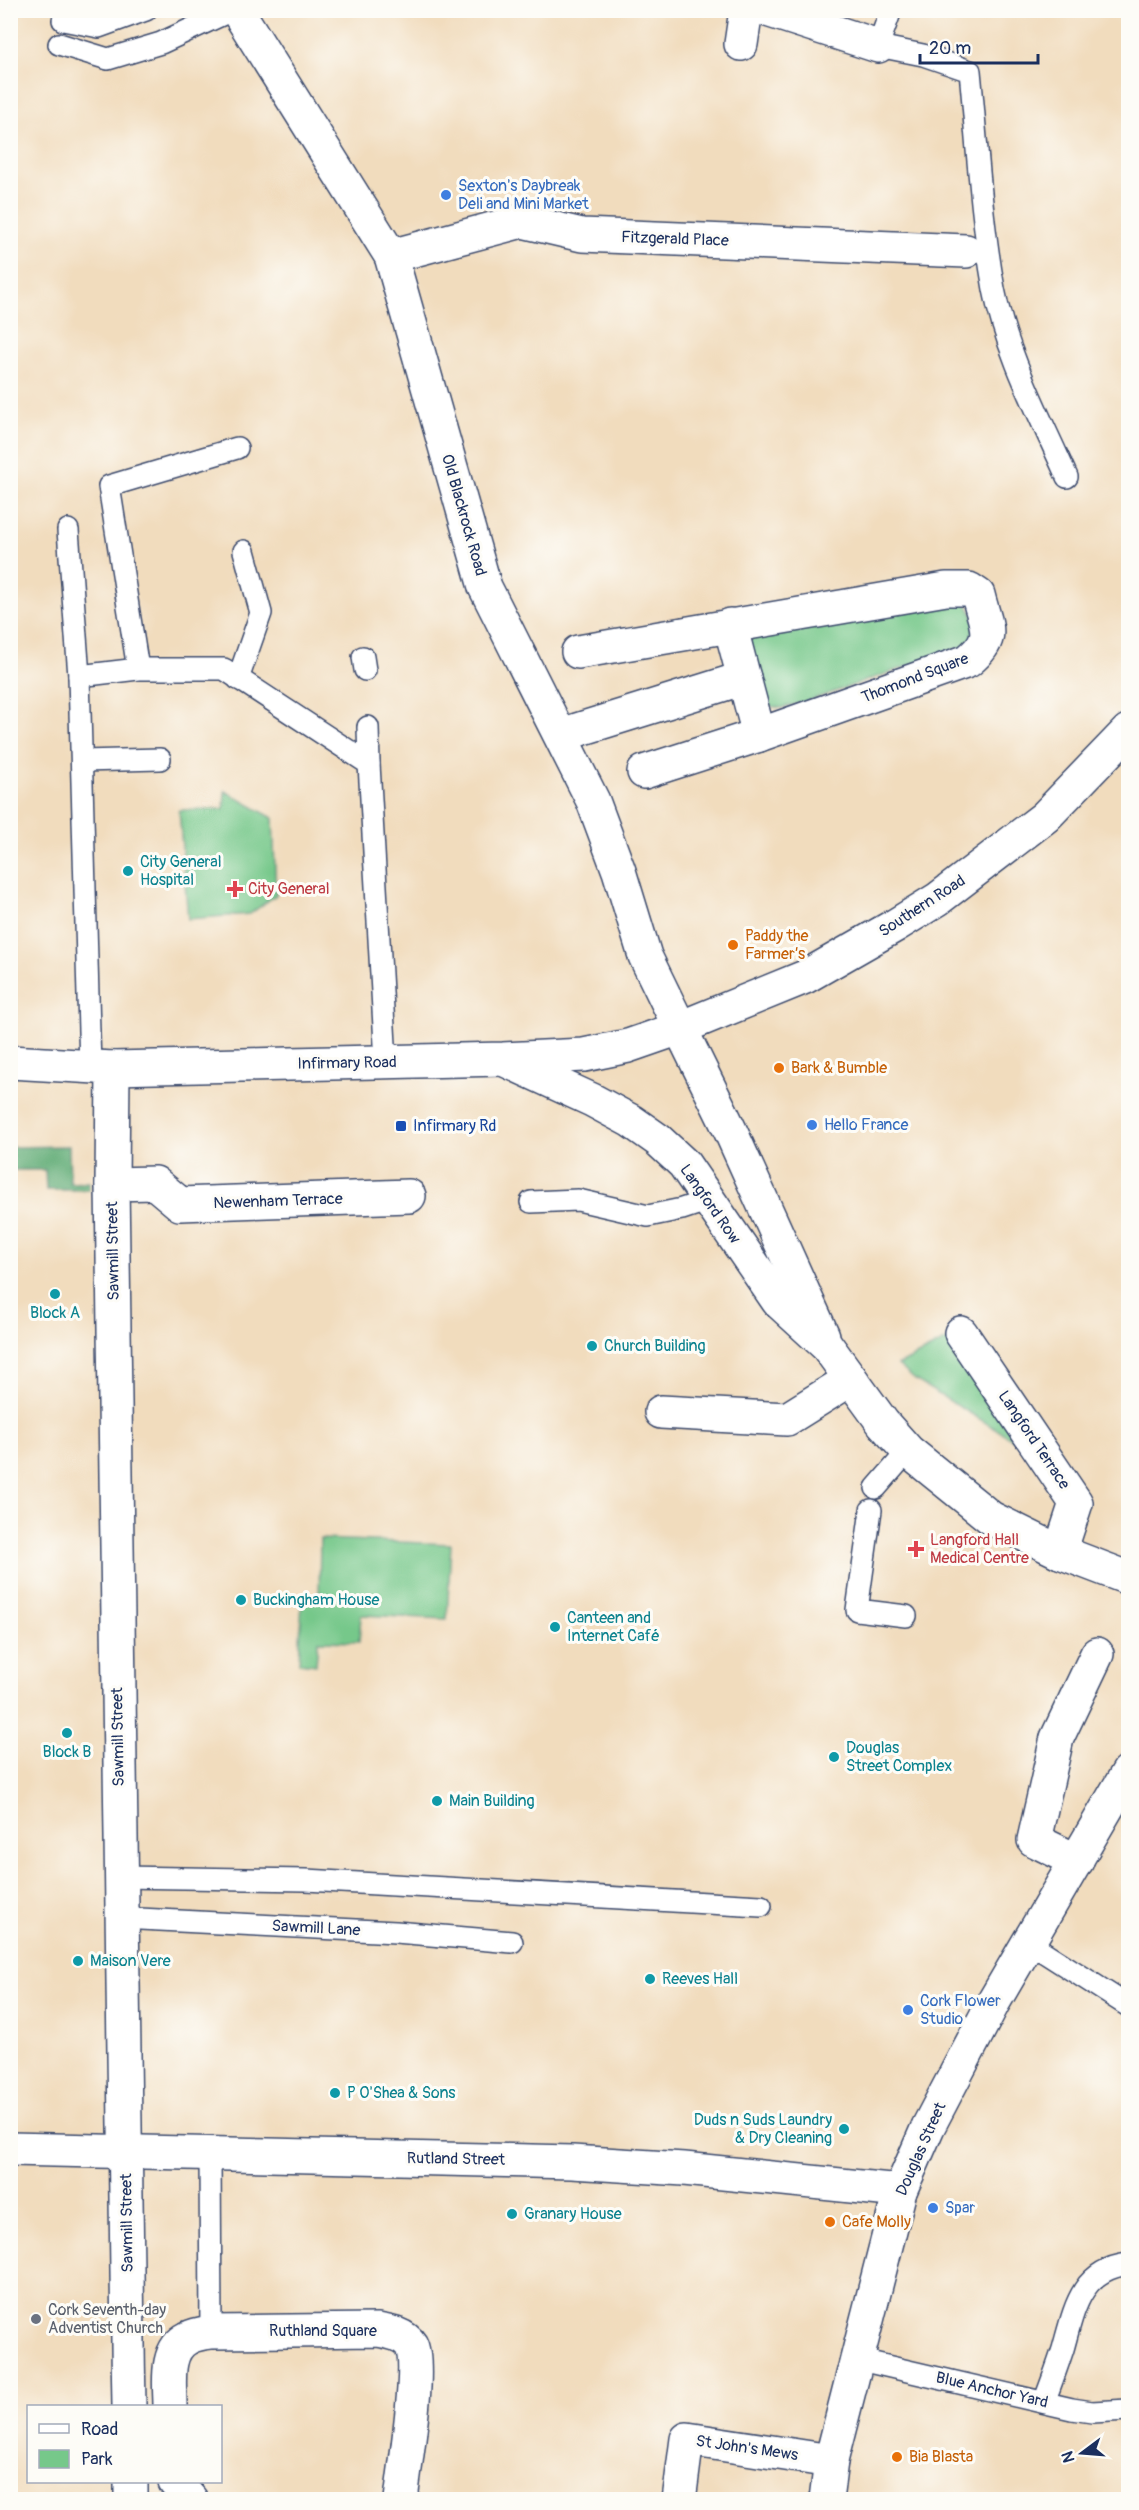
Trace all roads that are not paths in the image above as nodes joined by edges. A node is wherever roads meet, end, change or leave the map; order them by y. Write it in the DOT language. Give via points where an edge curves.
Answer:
graph roads {
  1 [pos="146,10"];
  2 [pos="232,10"];
  3 [pos="237,10"];
  4 [pos="746,10"];
  5 [pos="767,10"];
  6 [pos="891,10"];
  7 [pos="63,20"];
  8 [pos="59,44"];
  9 [pos="741,44"];
  10 [pos="878,46"];
  11 [pos="966,251"];
  12 [pos="391,256"];
  13 [pos="237,448"];
  14 [pos="1067,477"];
  15 [pos="68,530"];
  16 [pos="244,551"];
  17 [pos="730,625"];
  18 [pos="578,652"];
  19 [pos="138,669"];
  20 [pos="79,676"];
  21 [pos="744,678"];
  22 [pos="238,679"];
  23 [pos="368,727"];
  24 [pos="1128,731"];
  25 [pos="561,735"];
  26 [pos="759,735"];
  27 [pos="160,759"];
  28 [pos="82,761"];
  29 [pos="369,764"];
  30 [pos="644,772"];
  31 [pos="680,1028"];
  32 [pos="503,1059"];
  33 [pos="10,1062"];
  34 [pos="387,1062"];
  35 [pos="101,1067"];
  36 [pos="112,1184"];
  37 [pos="409,1196"];
  38 [pos="708,1200"];
  39 [pos="531,1202"];
  40 [pos="962,1333"];
  41 [pos="827,1346"];
  42 [pos="851,1379"];
  43 [pos="661,1412"];
  44 [pos="908,1451"];
  45 [pos="876,1488"];
  46 [pos="871,1510"];
  47 [pos="1060,1552"];
  48 [pos="1128,1578"];
  49 [pos="906,1616"];
  50 [pos="1097,1654"];
  51 [pos="1128,1772"];
  52 [pos="1077,1861"];
  53 [pos="120,1876"];
  54 [pos="761,1906"];
  55 [pos="120,1918"];
  56 [pos="512,1942"];
  57 [pos="1028,1942"];
  58 [pos="1128,2006"];
  59 [pos="10,2149"];
  60 [pos="126,2152"];
  61 [pos="210,2154"];
  62 [pos="900,2191"];
  63 [pos="1128,2264"];
  64 [pos="211,2332"];
  65 [pos="856,2360"];
  66 [pos="1044,2402"];
  67 [pos="129,2405"];
  68 [pos="170,2405"];
  69 [pos="1128,2410"];
  70 [pos="831,2461"];
  71 [pos="130,2483"];
  72 [pos="177,2483"];
  73 [pos="131,2499"];
  74 [pos="191,2499"];
  75 [pos="401,2499"];
  76 [pos="679,2499"];
  77 [pos="826,2499"];
  1 -- 7 [label="lane" via="99,27"];
  2 -- 8 [label="lane" via="161,43 108,59"];
  3 -- 12 [label="street, Old Blackrock Road"];
  4 -- 9 [label="street"];
  5 -- 10 [label="street"];
  6 -- 10 [label="lane"];
  10 -- 14 [label="lane" via="923,55 970,71 994,290 1024,380"];
  11 -- 12 [label="street, Fitzgerald Place" via="582,236 522,221"];
  12 -- 25 [label="street, Old Blackrock Road" via="485,587"];
  13 -- 19 [label="lane" via="109,486"];
  15 -- 20 [label="lane"];
  16 -- 22 [label="lane" via="261,614"];
  17 -- 18 [label="street, Thomond Square"];
  17 -- 21 [label="street"];
  17 -- 26 [label="street, Thomond Square" via="946,589 969,590 978,595 987,633 985,644 968,661"];
  19 -- 20 [label="lane"];
  19 -- 22 [label="lane" via="224,669"];
  20 -- 28 [label="lane"];
  21 -- 25 [label="street"];
  21 -- 26 [label="street"];
  22 -- 29 [label="lane"];
  23 -- 29 [label="lane"];
  24 -- 31 [label="street, Southern Road" via="1045,817 938,899 805,977"];
  25 -- 31 [label="street, Old Blackrock Road" via="593,801 645,956"];
  26 -- 30 [label="street, Thomond Square"];
  27 -- 28 [label="lane"];
  28 -- 35 [label="lane"];
  29 -- 34 [label="lane"];
  31 -- 32 [label="street, Infirmary Road" via="599,1053"];
  31 -- 41 [label="street, Langford Row"];
  32 -- 34 [label="street, Infirmary Road"];
  32 -- 38 [label="street, Langford Row" via="631,1121 684,1164"];
  33 -- 35 [label="street, Infirmary Road"];
  34 -- 35 [label="street, Infirmary Road"];
  35 -- 36 [label="street, Sawmill Street"];
  36 -- 37 [label="street, Newenham Terrace" via="155,1183 180,1204"];
  36 -- 53 [label="street, Sawmill Street"];
  38 -- 39 [label="lane" via="648,1216 578,1200"];
  38 -- 41 [label="street, Langford Row" via="778,1301"];
  40 -- 47 [label="street, Langford Terrace" via="1077,1503"];
  41 -- 42 [label="street, Langford Row"];
  42 -- 43 [label="street" via="787,1419"];
  42 -- 44 [label="street, Langford Row"];
  44 -- 45 [label="lane"];
  44 -- 47 [label="street, Langford Row" via="991,1518"];
  46 -- 49 [label="lane" via="857,1610"];
  47 -- 48 [label="street, Langford Row"];
  50 -- 52 [label="street" via="1057,1738 1034,1840"];
  51 -- 52 [label="street, Douglas Street"];
  52 -- 57 [label="street, Douglas Street"];
  53 -- 54 [label="lane" via="306,1880"];
  53 -- 55 [label="street, Sawmill Street"];
  55 -- 56 [label="lane, Sawmill Lane"];
  55 -- 60 [label="street, Sawmill Street"];
  57 -- 58 [label="lane"];
  57 -- 62 [label="street, Douglas Street" via="928,2127"];
  59 -- 60 [label="street, Rutland Street"];
  60 -- 61 [label="street, Rutland Street"];
  60 -- 67 [label="street, Sawmill Street"];
  61 -- 62 [label="street, Rutland Street" via="572,2162"];
  61 -- 64 [label="lane"];
  62 -- 65 [label="street, Douglas Street"];
  63 -- 66 [label="lane" via="1103,2272 1086,2286 1076,2302"];
  64 -- 68 [label="street, Ruthland Square" via="189,2337 174,2351"];
  64 -- 75 [label="street, Ruthland Square" via="378,2330 402,2336 411,2346 415,2371"];
  65 -- 66 [label="lane, Blue Anchor Yard"];
  65 -- 70 [label="street, Douglas Street"];
  66 -- 69 [label="lane, Blue Anchor Yard" via="1092,2412"];
  70 -- 76 [label="street, St John's Mews" via="687,2439"];
  70 -- 77 [label="street, Douglas Street"];
  71 -- 73 [label="street"];
  72 -- 74 [label="street"];
}
